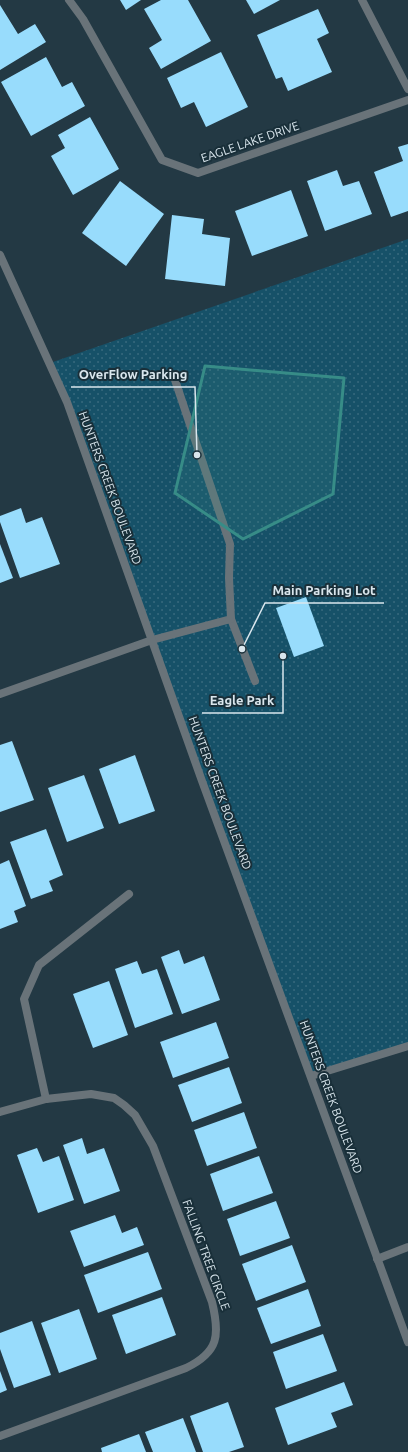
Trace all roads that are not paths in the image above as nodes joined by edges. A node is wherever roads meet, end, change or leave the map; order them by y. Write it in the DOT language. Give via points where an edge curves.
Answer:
graph roads {
  1 [pos="69,0"];
  2 [pos="362,0"];
  3 [pos="408,89"];
  4 [pos="408,100"];
  5 [pos="0,255"];
  6 [pos="175,380"];
  7 [pos="230,619"];
  8 [pos="152,640"];
  9 [pos="255,681"];
  10 [pos="0,694"];
  11 [pos="129,894"];
  12 [pos="408,1046"];
  13 [pos="311,1076"];
  14 [pos="46,1099"];
  15 [pos="0,1112"];
  16 [pos="408,1247"];
  17 [pos="377,1259"];
  18 [pos="408,1342"];
  19 [pos="0,1436"];
  1 -- 4 [label="street, EAGLE LAKE DRIVE" via="83,19 162,160 198,173"];
  2 -- 3 [label="street"];
  5 -- 8 [label="street, HUNTERS CREEK BOULEVARD" via="67,402"];
  6 -- 7 [label="street" via="230,544"];
  7 -- 8 [label="street"];
  7 -- 9 [label="street"];
  8 -- 10 [label="street"];
  8 -- 13 [label="street, HUNTERS CREEK BOULEVARD"];
  11 -- 14 [label="street" via="39,965 24,999"];
  12 -- 13 [label="street"];
  13 -- 17 [label="street, HUNTERS CREEK BOULEVARD"];
  14 -- 15 [label="street, FALLING TREE CIRCLE"];
  14 -- 19 [label="street, FALLING TREE CIRCLE" via="90,1094 105,1096 114,1098 135,1115 153,1146 212,1302 217,1326 216,1335 207,1354 186,1368"];
  16 -- 17 [label="street"];
  17 -- 18 [label="street, HUNTERS CREEK BOULEVARD"];
}
